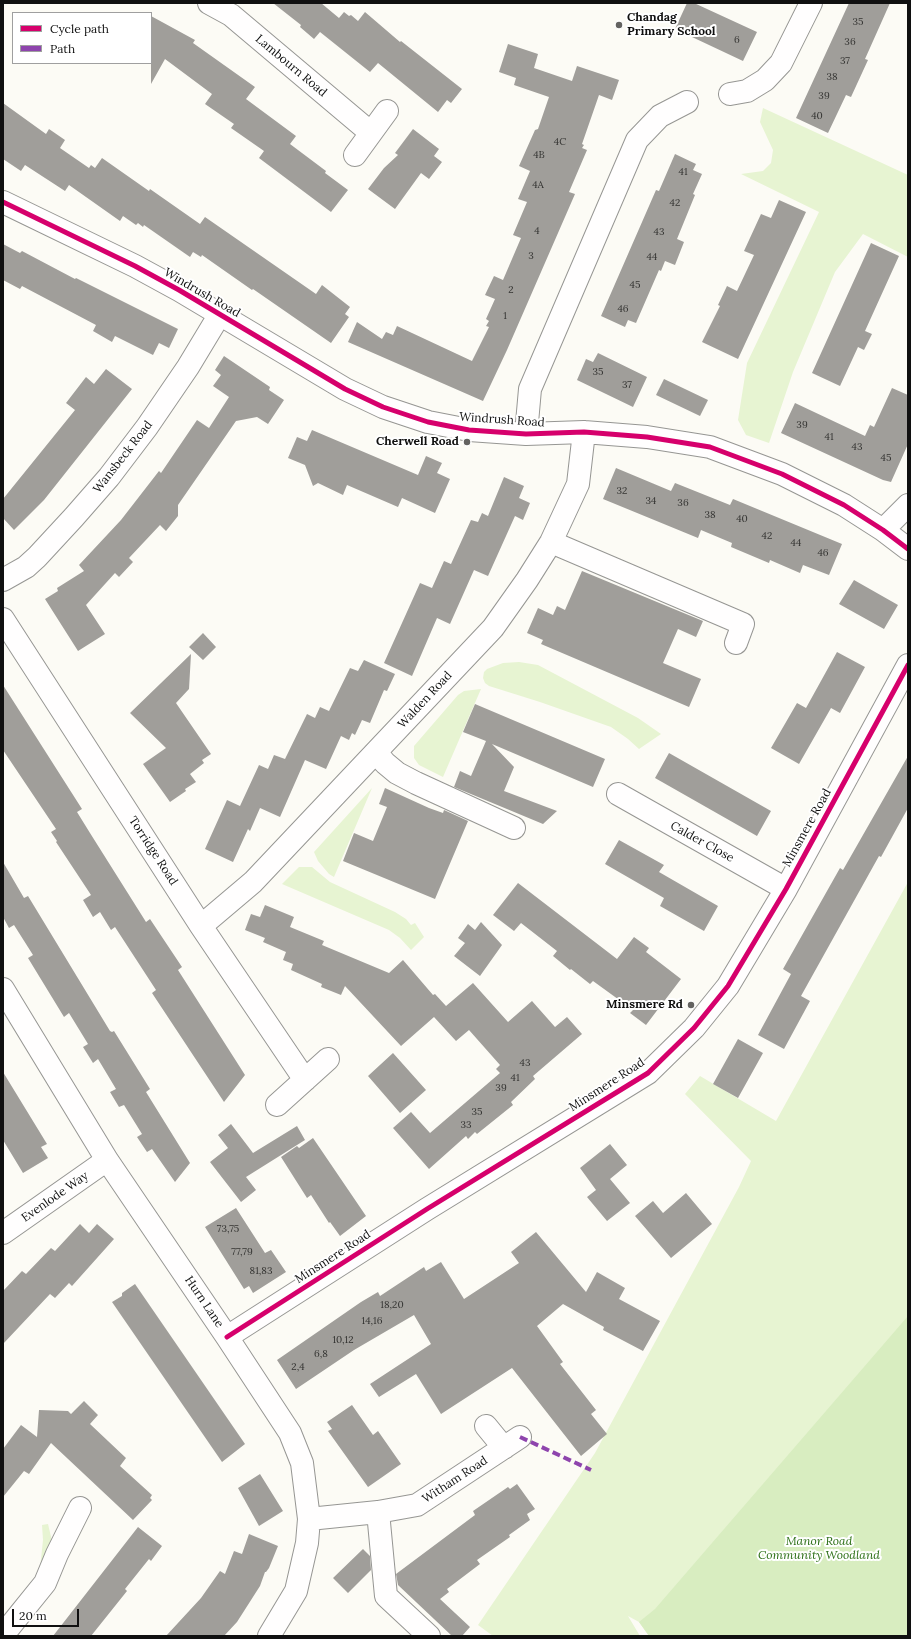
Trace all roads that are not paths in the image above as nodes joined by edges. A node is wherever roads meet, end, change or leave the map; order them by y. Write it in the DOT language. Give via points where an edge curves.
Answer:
graph roads {
  1 [pos="209,3"];
  2 [pos="810,3"];
  3 [pos="235,9"];
  4 [pos="730,94"];
  5 [pos="687,102"];
  6 [pos="387,111"];
  7 [pos="371,133"];
  8 [pos="355,155"];
  9 [pos="3,202"];
  10 [pos="220,314"];
  11 [pos="584,432"];
  12 [pos="526,434"];
  13 [pos="908,505"];
  14 [pos="883,530"];
  15 [pos="551,542"];
  16 [pos="908,550"];
  17 [pos="3,580"];
  18 [pos="3,619"];
  19 [pos="736,643"];
  20 [pos="908,665"];
  21 [pos="376,752"];
  22 [pos="618,794"];
  23 [pos="514,828"];
  24 [pos="786,889"];
  25 [pos="201,926"];
  26 [pos="3,989"];
  27 [pos="328,1059"];
  28 [pos="305,1080"];
  29 [pos="277,1106"];
  30 [pos="107,1160"];
  31 [pos="3,1233"];
  32 [pos="227,1337"];
  33 [pos="486,1426"];
  34 [pos="80,1508"];
  35 [pos="378,1512"];
  36 [pos="309,1519"];
  37 [pos="3,1635"];
  38 [pos="269,1636"];
  39 [pos="429,1636"];
  1 -- 3 [label="street, Lambourn Road"];
  2 -- 4 [label="street" via="781,63 765,80 747,92"];
  3 -- 7 [label="street, Lambourn Road"];
  5 -- 12 [label="street" via="660,116 638,140 530,389"];
  6 -- 7 [label="street"];
  7 -- 8 [label="street"];
  9 -- 10 [label="street, Windrush Road" via="135,266"];
  10 -- 12 [label="street, Windrush Road" via="345,389 383,407 428,422 469,430"];
  10 -- 17 [label="street, Wansbeck Road" via="175,385 109,477 37,557"];
  11 -- 12 [label="street, Windrush Road"];
  11 -- 14 [label="street, Windrush Road" via="647,437 710,447 782,474 844,505"];
  11 -- 15 [label="street, Walden Road" via="578,484"];
  13 -- 14 [label="street"];
  14 -- 16 [label="street, Windrush Road"];
  15 -- 19 [label="street" via="743,624"];
  15 -- 21 [label="street, Walden Road" via="493,628"];
  18 -- 25 [label="street, Torridge Road"];
  20 -- 24 [label="street, Minsmere Road"];
  21 -- 23 [label="street" via="397,773 416,784"];
  21 -- 25 [label="street, Walden Road" via="253,882"];
  22 -- 24 [label="street, Calder Close"];
  24 -- 32 [label="street, Minsmere Road" via="728,986 694,1028 648,1073 427,1209"];
  25 -- 28 [label="street, Torridge Road"];
  26 -- 30 [label="street, Hurn Lane"];
  27 -- 28 [label="street"];
  28 -- 29 [label="street"];
  30 -- 31 [label="street, Evenlode Way"];
  30 -- 32 [label="street, Hurn Lane"];
  32 -- 36 [label="street, Hurn Lane" via="290,1433 302,1463"];
  33 -- 35 [label="street, Witham Road" via="512,1443 417,1505"];
  34 -- 37 [label="street" via="45,1583"];
  35 -- 36 [label="street, Witham Road"];
  35 -- 39 [label="street" via="386,1596"];
  36 -- 38 [label="street, Hurn Lane" via="307,1543 296,1591"];
}
